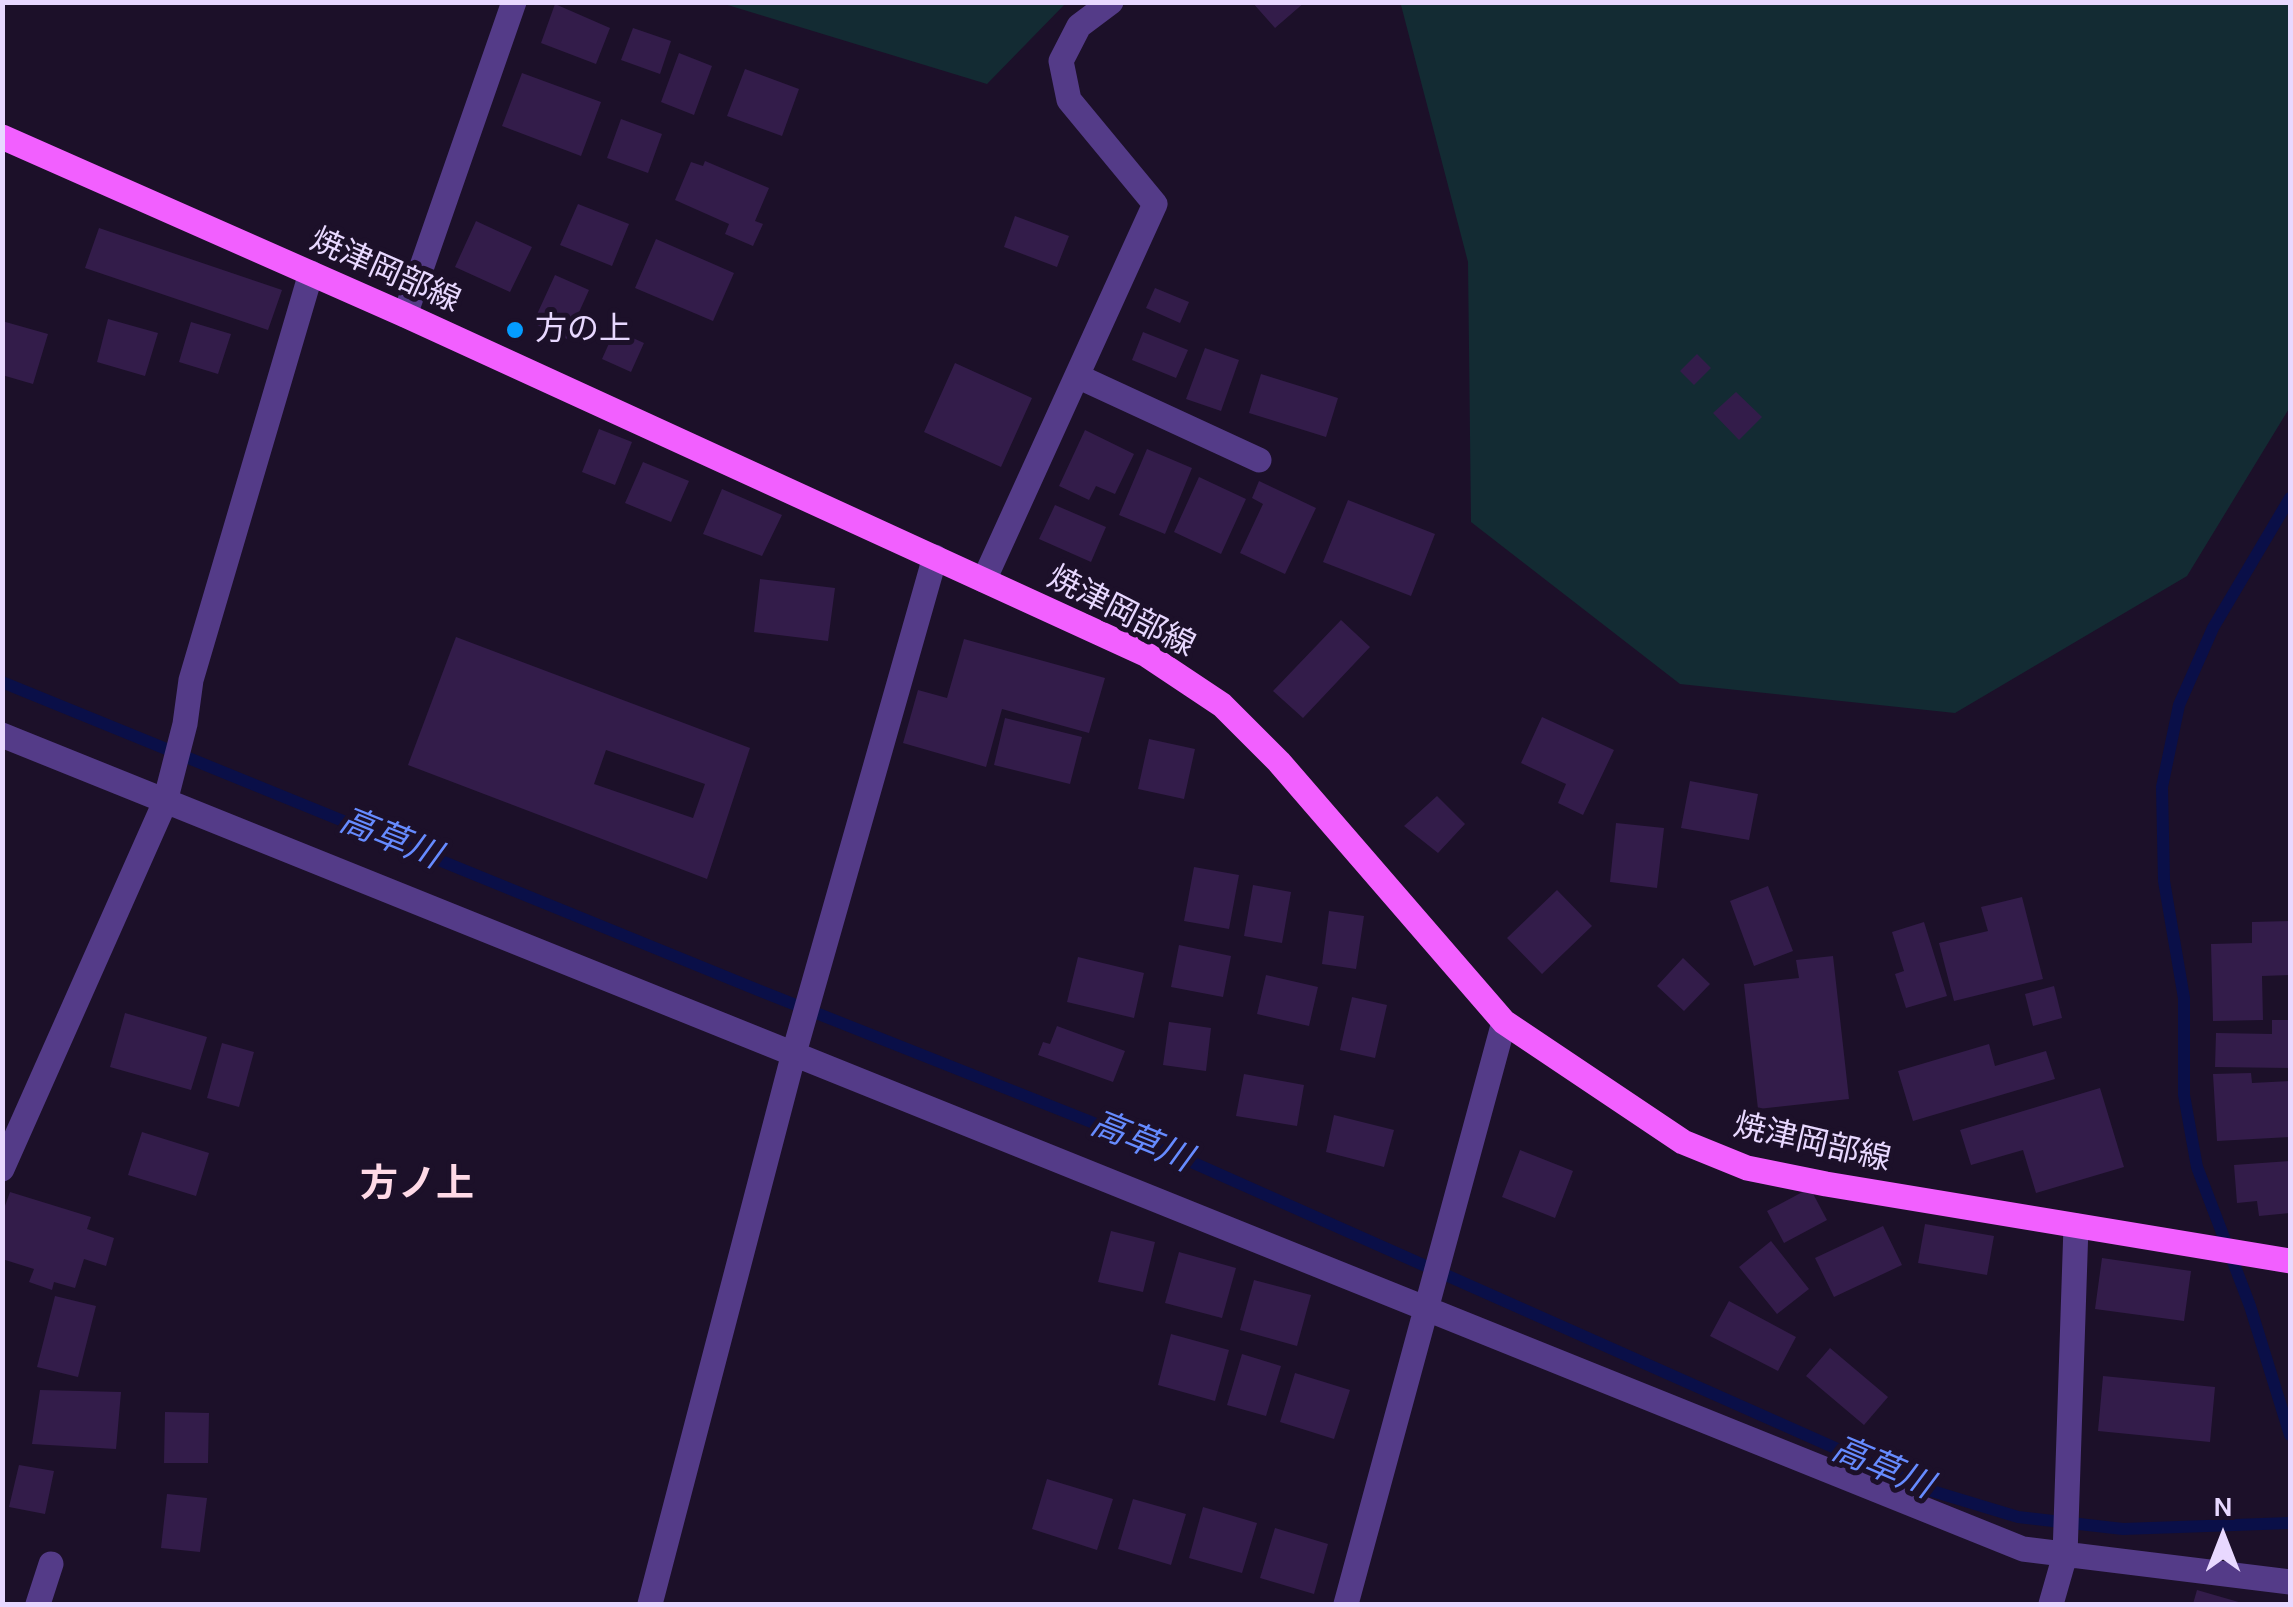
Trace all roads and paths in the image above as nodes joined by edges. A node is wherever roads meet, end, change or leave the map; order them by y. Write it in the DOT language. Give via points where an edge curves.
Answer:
graph roads {
  1 [pos="514,2"];
  2 [pos="1111,2"];
  3 [pos="2,137"];
  4 [pos="311,273"];
  5 [pos="405,315"];
  6 [pos="1076,376"];
  7 [pos="1259,460"];
  8 [pos="935,557"];
  9 [pos="984,580"];
  10 [pos="2,735"];
  11 [pos="164,802"];
  12 [pos="1504,1022"];
  13 [pos="796,1045"];
  14 [pos="2,1169"];
  15 [pos="2076,1226"];
  16 [pos="2290,1261"];
  17 [pos="1429,1300"];
  18 [pos="2065,1548"];
  19 [pos="51,1564"];
  20 [pos="2290,1582"];
  21 [pos="38,1604"];
  22 [pos="650,1604"];
  23 [pos="1346,1604"];
  24 [pos="2052,1604"];
  1 -- 5 [label="street"];
  2 -- 6 [label="street" via="1080,26 1061,61 1069,100 1154,204"];
  3 -- 4 [label="main road, 焼津岡部線"];
  4 -- 5 [label="main road, 焼津岡部線"];
  4 -- 11 [label="street" via="191,680"];
  5 -- 8 [label="main road, 焼津岡部線"];
  6 -- 7 [label="street"];
  6 -- 9 [label="street"];
  8 -- 9 [label="main road, 焼津岡部線"];
  8 -- 13 [label="street"];
  9 -- 12 [label="main road, 焼津岡部線" via="1147,655 1222,704"];
  10 -- 11 [label="street"];
  11 -- 13 [label="street"];
  11 -- 14 [label="street"];
  12 -- 15 [label="main road, 焼津岡部線" via="1683,1142 1747,1168"];
  12 -- 17 [label="street"];
  13 -- 17 [label="street"];
  13 -- 22 [label="street"];
  15 -- 16 [label="main road, 焼津岡部線"];
  15 -- 18 [label="street"];
  17 -- 18 [label="street" via="2024,1549"];
  17 -- 23 [label="street"];
  18 -- 20 [label="street"];
  18 -- 24 [label="street"];
  19 -- 21 [label="street"];
}
